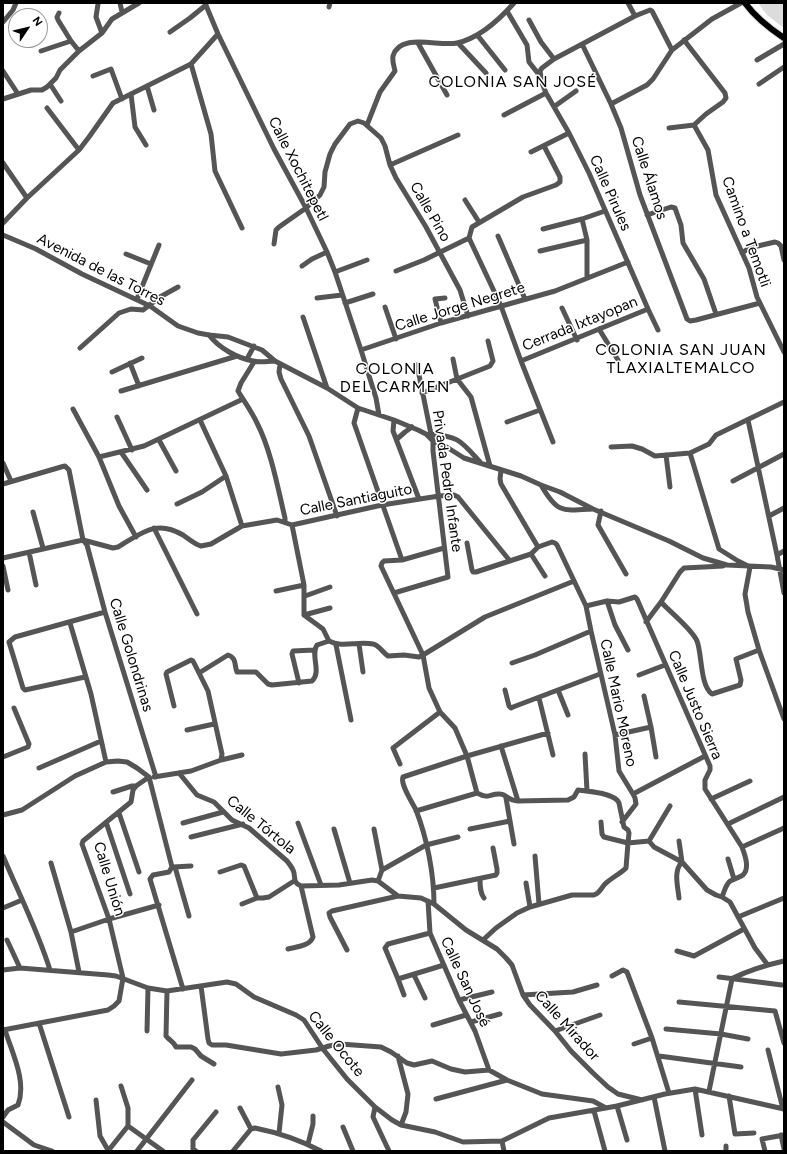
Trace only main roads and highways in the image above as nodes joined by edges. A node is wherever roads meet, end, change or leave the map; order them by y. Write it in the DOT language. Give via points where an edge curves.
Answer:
graph roads {
  1 [pos="745,3"];
  2 [pos="784,38"];
  1 -- 2 [label="main road" via="755,16"];
}
